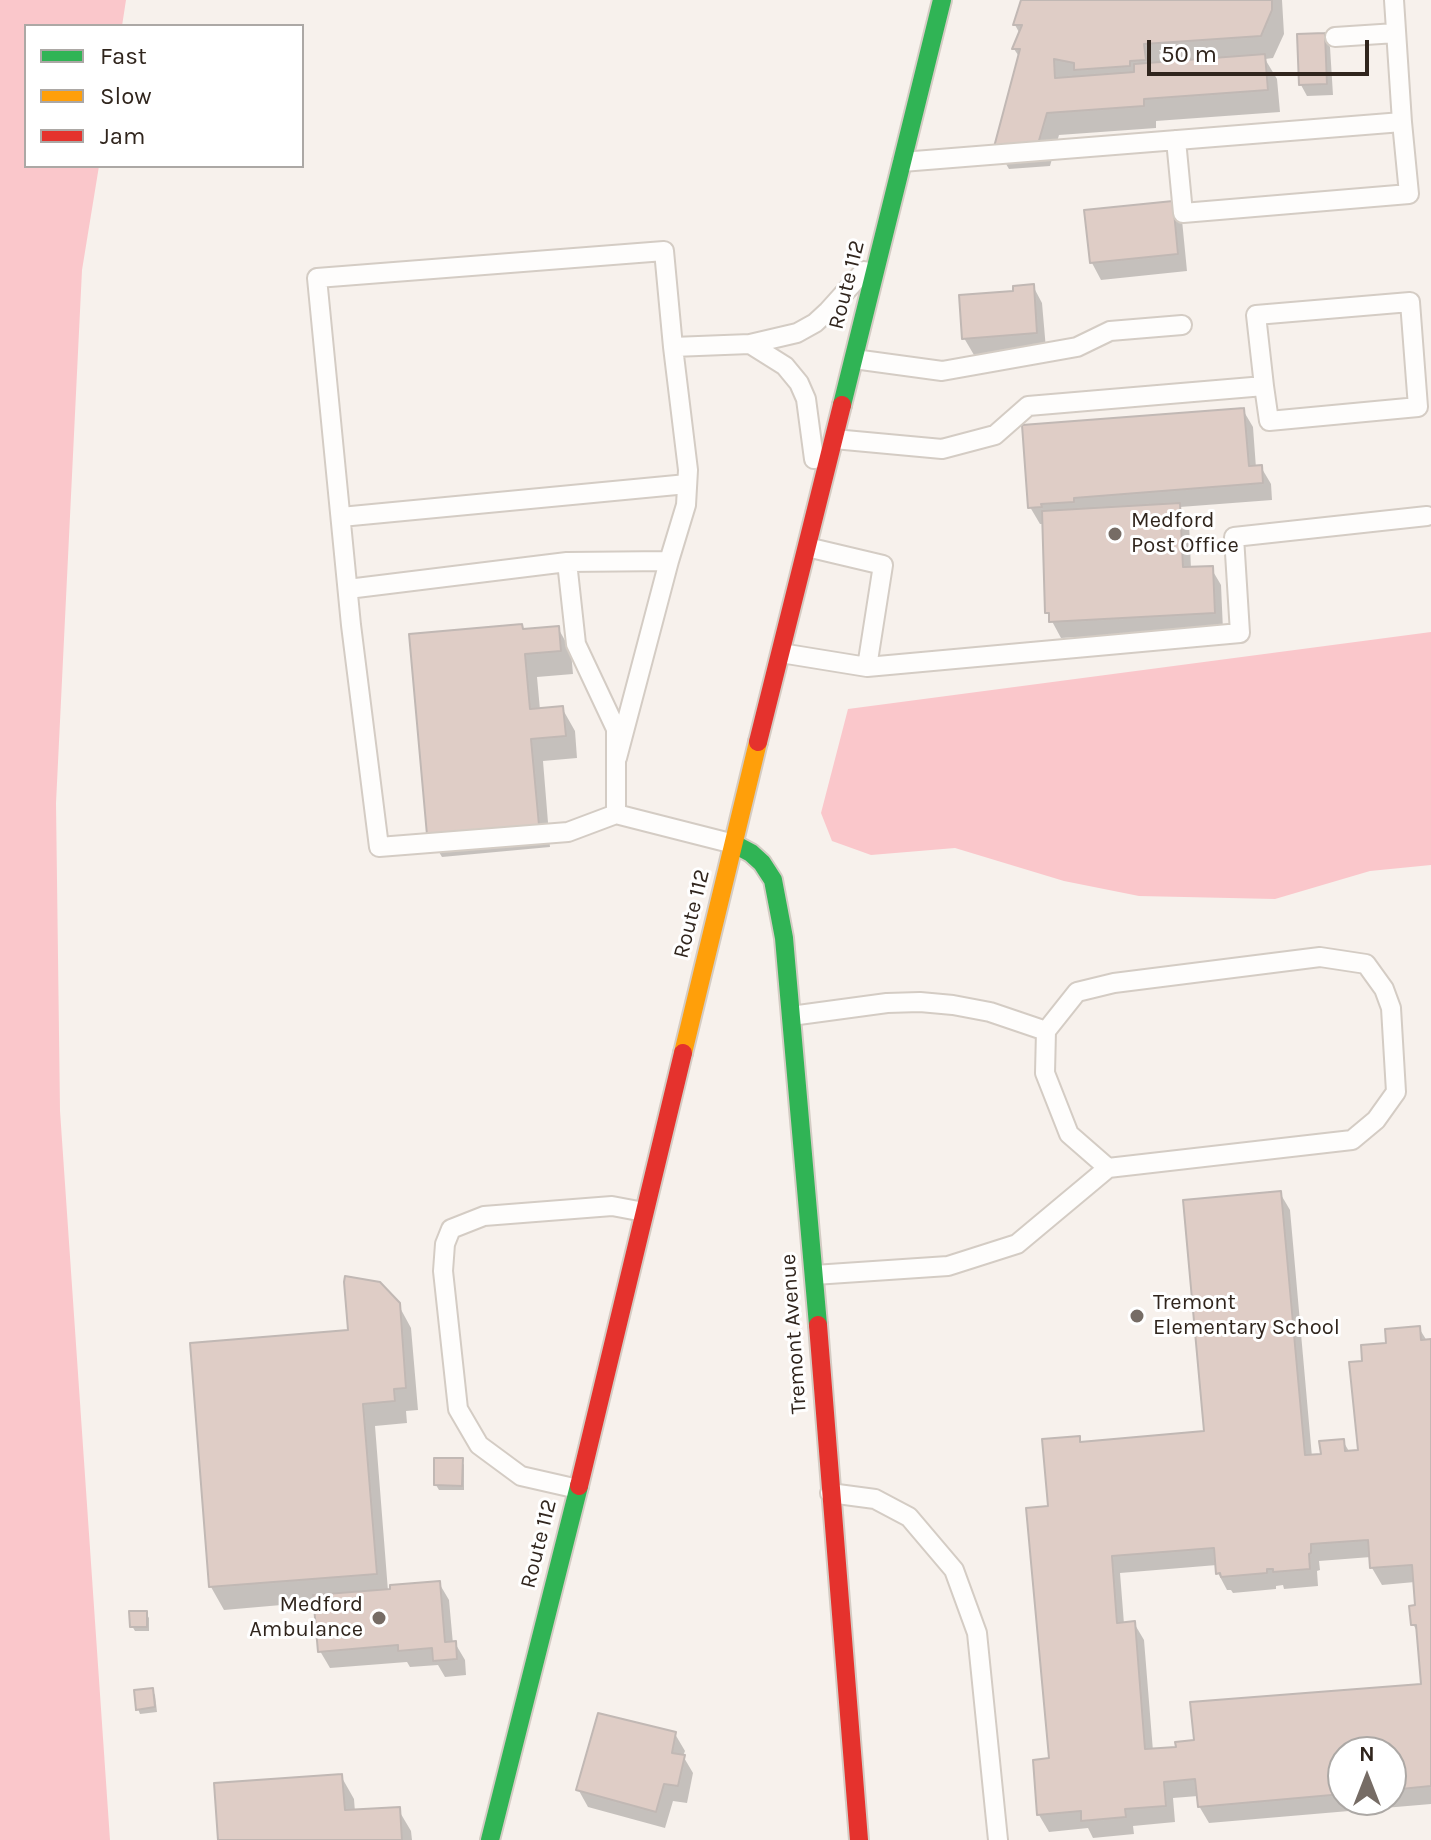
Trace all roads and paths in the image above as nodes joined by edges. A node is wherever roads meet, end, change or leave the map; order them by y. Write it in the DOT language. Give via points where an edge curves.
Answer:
graph roads {
  1 [pos="942,0"];
  2 [pos="1394,0"];
  3 [pos="1396,33"];
  4 [pos="1335,37"];
  5 [pos="1402,122"];
  6 [pos="1176,140"];
  7 [pos="902,162"];
  8 [pos="880,253"];
  9 [pos="1182,325"];
  10 [pos="750,344"];
  11 [pos="673,347"];
  12 [pos="854,359"];
  13 [pos="1264,386"];
  14 [pos="834,439"];
  15 [pos="687,484"];
  16 [pos="819,500"];
  17 [pos="1427,516"];
  18 [pos="341,517"];
  19 [pos="807,547"];
  20 [pos="669,561"];
  21 [pos="567,562"];
  22 [pos="348,589"];
  23 [pos="781,653"];
  24 [pos="867,667"];
  25 [pos="617,758"];
  26 [pos="616,814"];
  27 [pos="734,844"];
  28 [pos="791,1016"];
  29 [pos="1046,1031"];
  30 [pos="1108,1168"];
  31 [pos="644,1212"];
  32 [pos="814,1275"];
  33 [pos="578,1489"];
  34 [pos="830,1493"];
  35 [pos="490,1840"];
  36 [pos="859,1840"];
  37 [pos="998,1840"];
  1 -- 7 [label="main road, Route 112"];
  2 -- 3 [label="lane"];
  3 -- 4 [label="lane"];
  3 -- 5 [label="lane"];
  5 -- 6 [label="lane"];
  5 -- 6 [label="lane" via="1409,194 1183,213"];
  6 -- 7 [label="lane"];
  7 -- 8 [label="main road, Route 112"];
  8 -- 10 [label="lane" via="815,323"];
  8 -- 12 [label="main road, Route 112"];
  9 -- 12 [label="lane" via="1110,331 1077,347 942,371"];
  10 -- 11 [label="lane"];
  10 -- 16 [label="lane" via="785,366 799,383 806,399"];
  11 -- 15 [label="lane"];
  11 -- 18 [label="lane" via="664,251 317,278"];
  12 -- 14 [label="main road, Route 112"];
  13 -- 13 [label="lane" via="1256,315 1410,302 1418,407 1269,421"];
  13 -- 14 [label="lane" via="1028,406 995,435 942,449"];
  14 -- 16 [label="main road, Route 112"];
  15 -- 18 [label="lane"];
  15 -- 20 [label="lane"];
  16 -- 19 [label="main road, Route 112"];
  17 -- 24 [label="lane" via="1234,537 1240,633"];
  18 -- 22 [label="lane"];
  19 -- 23 [label="main road, Route 112"];
  19 -- 24 [label="lane" via="883,565"];
  20 -- 21 [label="lane"];
  20 -- 25 [label="lane"];
  21 -- 22 [label="lane"];
  21 -- 25 [label="lane" via="576,644 616,729"];
  22 -- 26 [label="lane" via="379,847 568,832"];
  23 -- 24 [label="lane"];
  23 -- 27 [label="main road, Route 112"];
  25 -- 26 [label="lane"];
  26 -- 27 [label="lane"];
  27 -- 28 [label="main road, Tremont Avenue" via="762,863 773,880"];
  27 -- 31 [label="main road, Route 112"];
  28 -- 29 [label="lane" via="920,1002 990,1012"];
  28 -- 32 [label="main road, Tremont Avenue"];
  29 -- 30 [label="lane" via="1045,1073 1069,1134"];
  29 -- 30 [label="lane" via="1077,992 1320,957 1366,964 1384,989 1391,1008 1396,1092 1376,1120 1352,1140"];
  30 -- 32 [label="lane" via="1017,1244 948,1266"];
  31 -- 33 [label="main road, Route 112"];
  31 -- 33 [label="lane" via="612,1206 484,1216 451,1229 445,1244 443,1271 458,1409 479,1445 521,1476"];
  32 -- 34 [label="main road, Tremont Avenue"];
  33 -- 35 [label="main road, Route 112"];
  34 -- 36 [label="main road, Tremont Avenue"];
  34 -- 37 [label="lane" via="875,1499 909,1517 954,1570 977,1633"];
}
